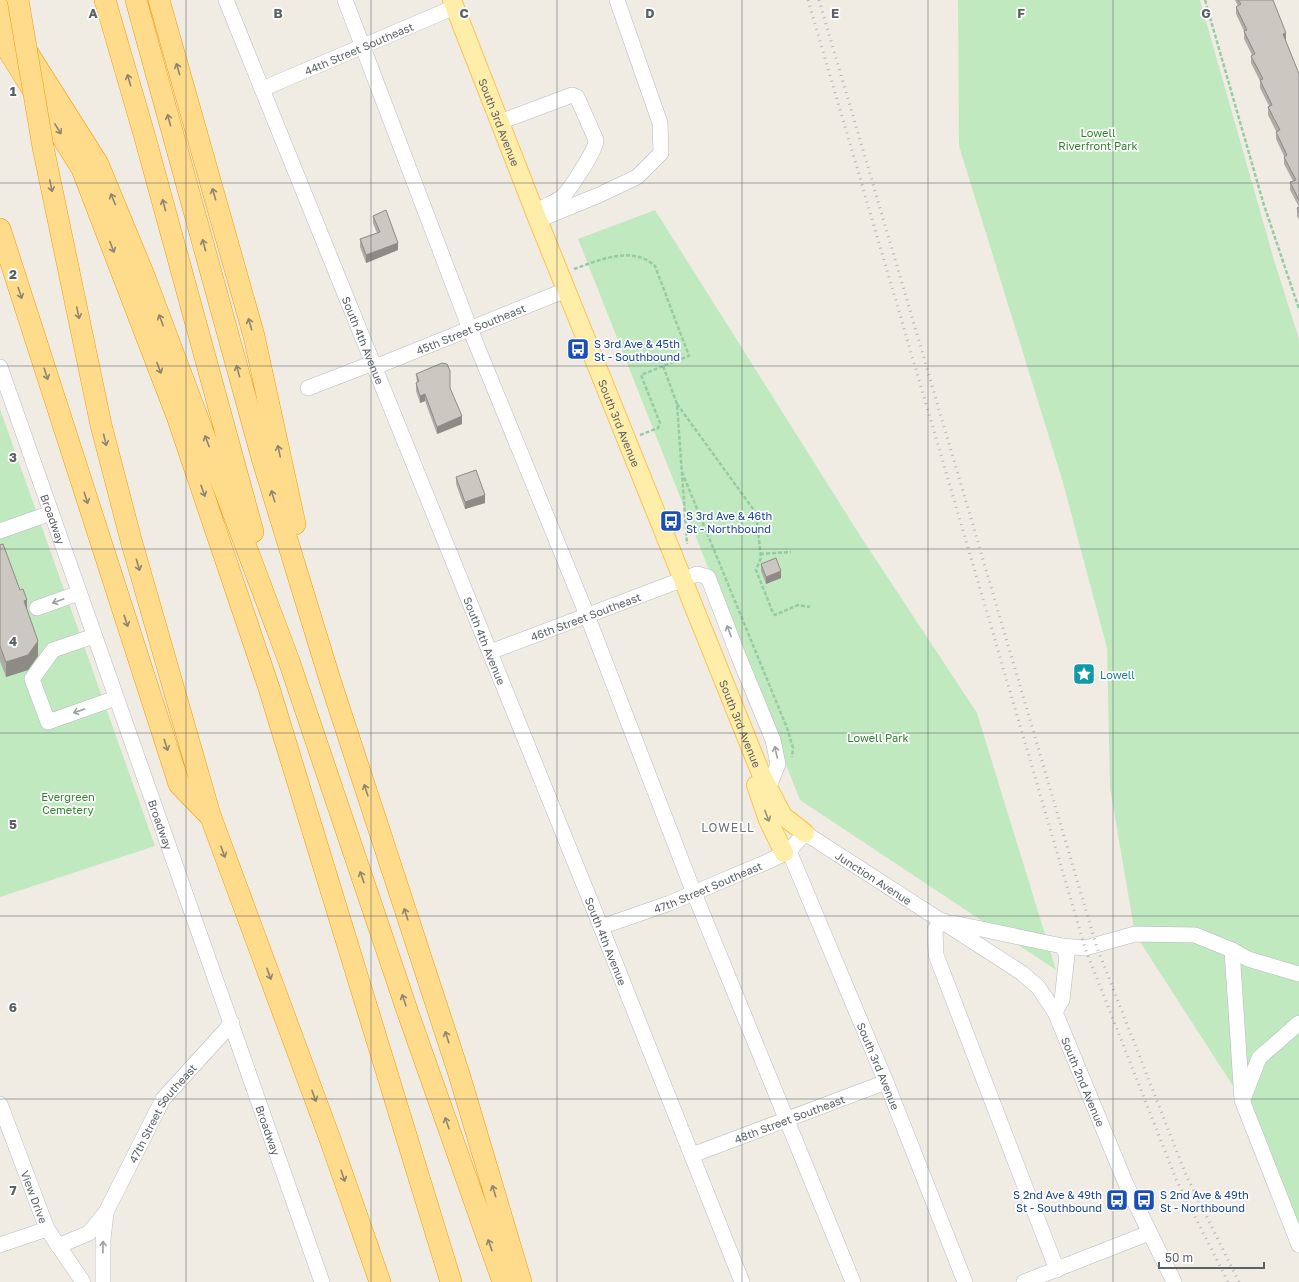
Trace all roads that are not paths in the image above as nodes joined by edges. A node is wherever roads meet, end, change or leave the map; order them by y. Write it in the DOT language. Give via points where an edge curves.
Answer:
graph roads {
  1 [pos="18,0"];
  2 [pos="105,0"];
  3 [pos="136,0"];
  4 [pos="159,0"];
  5 [pos="226,0"];
  6 [pos="345,0"];
  7 [pos="617,0"];
  8 [pos="454,4"];
  9 [pos="0,9"];
  10 [pos="0,37"];
  11 [pos="362,46"];
  12 [pos="262,89"];
  13 [pos="500,122"];
  14 [pos="536,216"];
  15 [pos="0,229"];
  16 [pos="563,282"];
  17 [pos="470,329"];
  18 [pos="374,365"];
  19 [pos="0,367"];
  20 [pos="308,388"];
  21 [pos="51,513"];
  22 [pos="0,531"];
  23 [pos="682,580"];
  24 [pos="79,593"];
  25 [pos="37,608"];
  26 [pos="587,615"];
  27 [pos="94,636"];
  28 [pos="490,652"];
  29 [pos="289,662"];
  30 [pos="330,680"];
  31 [pos="116,698"];
  32 [pos="735,711"];
  33 [pos="768,789"];
  34 [pos="210,815"];
  35 [pos="805,833"];
  36 [pos="786,852"];
  37 [pos="694,893"];
  38 [pos="944,921"];
  39 [pos="601,927"];
  40 [pos="1062,946"];
  41 [pos="1232,950"];
  42 [pos="1299,974"];
  43 [pos="1055,1012"];
  44 [pos="232,1023"];
  45 [pos="1299,1023"];
  46 [pos="886,1082"];
  47 [pos="1242,1100"];
  48 [pos="0,1104"];
  49 [pos="785,1120"];
  50 [pos="692,1155"];
  51 [pos="106,1212"];
  52 [pos="47,1229"];
  53 [pos="1149,1233"];
  54 [pos="0,1245"];
  55 [pos="1299,1245"];
  56 [pos="58,1246"];
  57 [pos="1057,1270"];
  58 [pos="83,1282"];
  59 [pos="103,1282"];
  60 [pos="322,1282"];
  61 [pos="380,1282"];
  62 [pos="451,1282"];
  63 [pos="503,1282"];
  64 [pos="521,1282"];
  65 [pos="742,1282"];
  66 [pos="853,1282"];
  67 [pos="965,1282"];
  68 [pos="1024,1282"];
  69 [pos="1174,1282"];
  1 -- 34 [label="highway, one-way, bridge" via="43,147 101,425 131,540"];
  29 -- 2 [label="highway, one-way"];
  30 -- 3 [label="highway, one-way" via="262,458"];
  30 -- 4 [label="highway, one-way" via="255,344"];
  5 -- 12 [label="street, South 4th Avenue"];
  6 -- 11 [label="street"];
  7 -- 14 [label="street" via="660,123 661,153 637,176 599,195"];
  8 -- 11 [label="street, 44th Street Southeast"];
  8 -- 13 [label="main road, South 3rd Avenue"];
  29 -- 9 [label="highway, one-way" via="145,278 98,164"];
  10 -- 62 [label="highway, one-way" via="82,169 178,416 269,688"];
  11 -- 12 [label="street, 44th Street Southeast"];
  11 -- 17 [label="street"];
  12 -- 18 [label="street, South 4th Avenue"];
  13 -- 14 [label="main road, South 3rd Avenue"];
  13 -- 14 [label="street" via="572,95 577,97 596,140 593,152 563,196"];
  14 -- 16 [label="main road, South 3rd Avenue"];
  15 -- 34 [label="highway, one-way" via="179,784"];
  16 -- 17 [label="street, 45th Street Southeast"];
  16 -- 23 [label="main road, South 3rd Avenue"];
  17 -- 18 [label="street, 45th Street Southeast"];
  17 -- 26 [label="street"];
  18 -- 20 [label="street, 45th Street Southeast"];
  18 -- 28 [label="street, South 4th Avenue"];
  19 -- 21 [label="street, Broadway"];
  21 -- 22 [label="street"];
  21 -- 24 [label="street, Broadway"];
  23 -- 26 [label="street, 46th Street Southeast"];
  23 -- 32 [label="main road, South 3rd Avenue"];
  33 -- 23 [label="street, 46th Street Southeast, one-way" via="778,764 773,740 708,577 697,574"];
  24 -- 25 [label="street, one-way"];
  24 -- 27 [label="street, Broadway"];
  26 -- 28 [label="street, 46th Street Southeast"];
  26 -- 37 [label="street"];
  27 -- 31 [label="street, Broadway"];
  31 -- 27 [label="street, one-way" via="48,722 32,679 53,650"];
  28 -- 39 [label="street, South 4th Avenue"];
  63 -- 29 [label="highway, one-way" via="409,1016"];
  64 -- 30 [label="highway, one-way" via="459,1074"];
  31 -- 44 [label="street, Broadway"];
  32 -- 33 [label="main road, South 3rd Avenue"];
  32 -- 36 [label="main road, one-way" via="754,781 768,820"];
  33 -- 35 [label="main road, South 3rd Avenue" via="782,816"];
  34 -- 61 [label="highway, one-way"];
  35 -- 36 [label="street, 47th Street Southeast"];
  35 -- 38 [label="street, Junction Avenue"];
  36 -- 37 [label="street, 47th Street Southeast"];
  36 -- 46 [label="street, South 3rd Avenue"];
  37 -- 39 [label="street, 47th Street Southeast"];
  37 -- 49 [label="street"];
  38 -- 40 [label="street"];
  38 -- 43 [label="street, South 2nd Avenue" via="1022,973 1038,988"];
  38 -- 57 [label="street" via="935,929 936,955"];
  39 -- 50 [label="street, South 4th Avenue"];
  40 -- 41 [label="street" via="1085,948 1135,934 1195,935"];
  40 -- 43 [label="street" via="1067,955 1062,1000"];
  41 -- 42 [label="street" via="1248,959"];
  41 -- 47 [label="street"];
  43 -- 53 [label="street, South 2nd Avenue"];
  44 -- 51 [label="street, 47th Street Southeast" via="163,1099"];
  44 -- 60 [label="street, Broadway"];
  45 -- 47 [label="street" via="1259,1058"];
  46 -- 49 [label="street, 48th Street Southeast"];
  46 -- 67 [label="street, South 3rd Avenue"];
  47 -- 55 [label="street"];
  48 -- 52 [label="street, View Drive"];
  49 -- 50 [label="street, 48th Street Southeast"];
  49 -- 66 [label="street"];
  50 -- 65 [label="street, South 4th Avenue"];
  51 -- 56 [label="street, 47th Street Southeast" via="89,1233"];
  59 -- 51 [label="street, 47th Street Southeast, one-way"];
  52 -- 54 [label="street"];
  52 -- 56 [label="street, View Drive"];
  53 -- 57 [label="street"];
  53 -- 69 [label="street, South 2nd Avenue"];
  56 -- 58 [label="street, View Drive"];
  57 -- 68 [label="street"];
}
